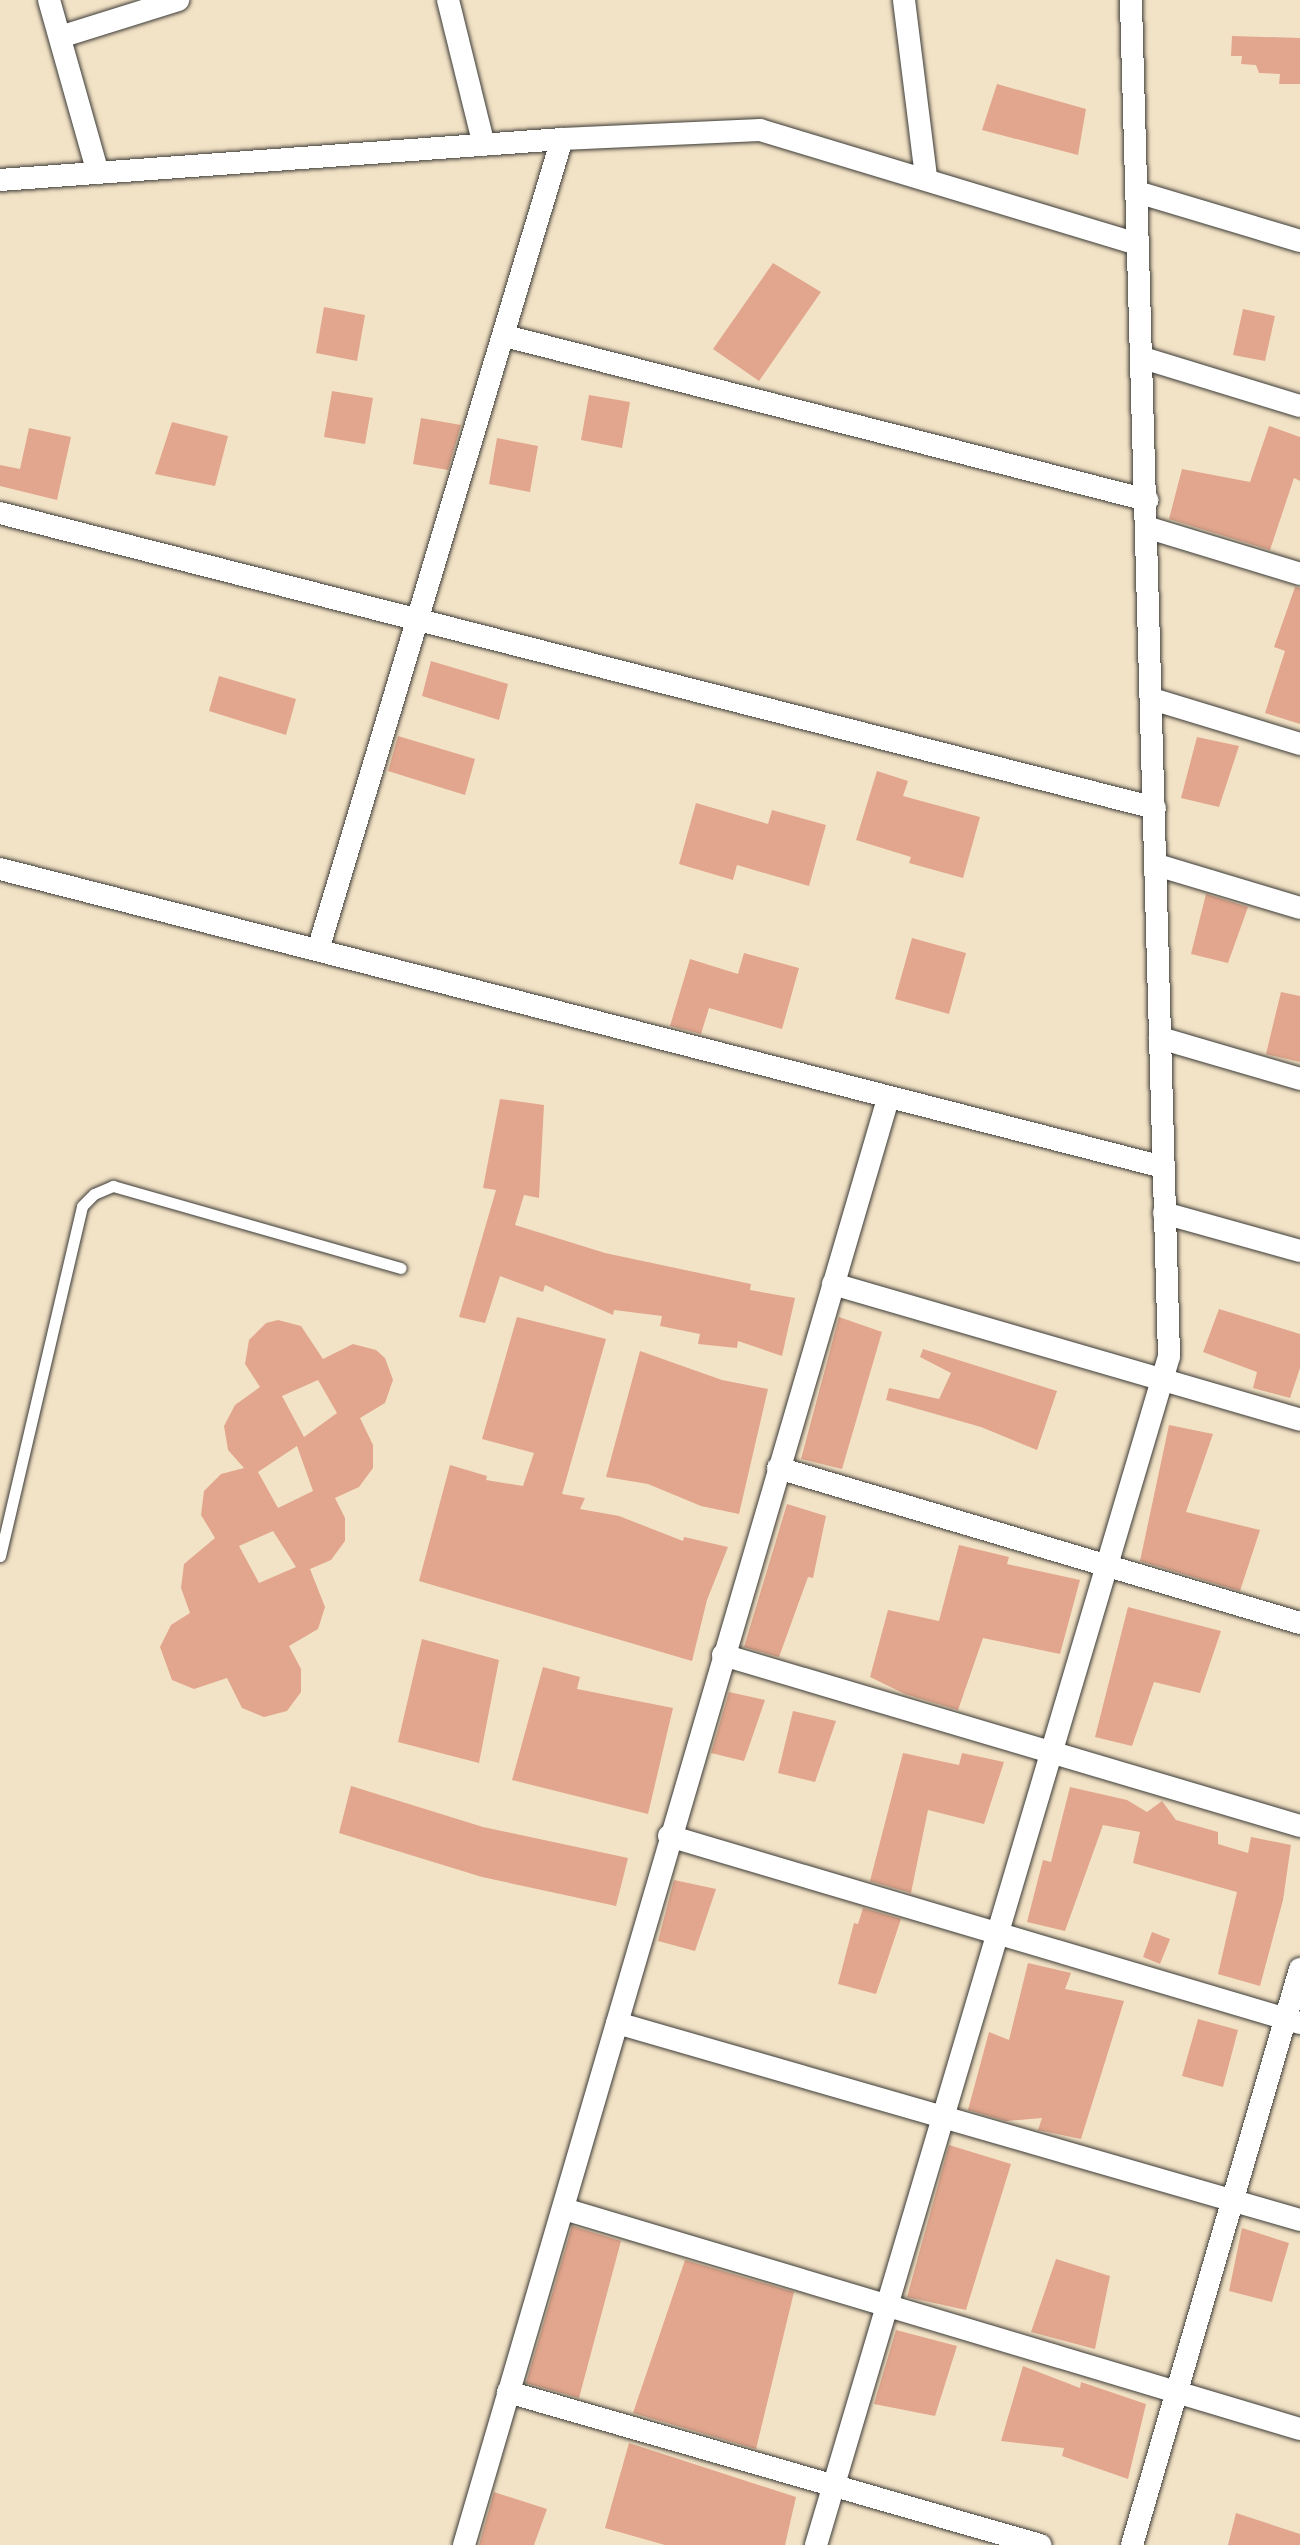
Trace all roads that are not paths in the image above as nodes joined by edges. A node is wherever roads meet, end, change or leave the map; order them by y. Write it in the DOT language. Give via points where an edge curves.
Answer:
graph roads {
  1 [pos="49,0"];
  2 [pos="178,0"];
  3 [pos="448,0"];
  4 [pos="904,0"];
  5 [pos="1131,0"];
  6 [pos="60,37"];
  7 [pos="562,139"];
  8 [pos="484,145"];
  9 [pos="98,173"];
  10 [pos="926,177"];
  11 [pos="0,180"];
  12 [pos="1137,192"];
  13 [pos="1300,241"];
  14 [pos="1138,244"];
  15 [pos="505,336"];
  16 [pos="1143,358"];
  17 [pos="1300,406"];
  18 [pos="1147,500"];
  19 [pos="0,513"];
  20 [pos="1149,528"];
  21 [pos="1300,574"];
  22 [pos="416,620"];
  23 [pos="1152,699"];
  24 [pos="1300,744"];
  25 [pos="1155,808"];
  26 [pos="1157,865"];
  27 [pos="0,869"];
  28 [pos="1300,908"];
  29 [pos="318,950"];
  30 [pos="1160,1038"];
  31 [pos="1300,1079"];
  32 [pos="888,1099"];
  33 [pos="1163,1167"];
  34 [pos="1164,1213"];
  35 [pos="1300,1251"];
  36 [pos="401,1268"];
  37 [pos="833,1284"];
  38 [pos="1163,1382"];
  39 [pos="1300,1420"];
  40 [pos="778,1468"];
  41 [pos="0,1556"];
  42 [pos="1108,1566"];
  43 [pos="1300,1623"];
  44 [pos="723,1655"];
  45 [pos="1053,1753"];
  46 [pos="1300,1826"];
  47 [pos="669,1836"];
  48 [pos="998,1934"];
  49 [pos="1300,1969"];
  50 [pos="1292,2020"];
  51 [pos="617,2023"];
  52 [pos="944,2118"];
  53 [pos="1234,2199"];
  54 [pos="564,2209"];
  55 [pos="1300,2220"];
  56 [pos="888,2304"];
  57 [pos="508,2392"];
  58 [pos="1181,2392"];
  59 [pos="1300,2429"];
  60 [pos="833,2489"];
  61 [pos="464,2545"];
  62 [pos="816,2545"];
  63 [pos="1040,2545"];
  64 [pos="1132,2545"];
  1 -- 6 [label="street"];
  2 -- 6 [label="street"];
  3 -- 8 [label="street"];
  4 -- 10 [label="street"];
  5 -- 12 [label="street"];
  6 -- 9 [label="street"];
  7 -- 8 [label="street"];
  7 -- 10 [label="street" via="760,130"];
  7 -- 15 [label="street"];
  8 -- 9 [label="street"];
  9 -- 11 [label="street"];
  10 -- 14 [label="street"];
  12 -- 13 [label="street"];
  12 -- 14 [label="street"];
  14 -- 16 [label="street"];
  15 -- 18 [label="street"];
  15 -- 22 [label="street"];
  16 -- 17 [label="street"];
  16 -- 18 [label="street"];
  18 -- 20 [label="street"];
  19 -- 22 [label="street"];
  20 -- 21 [label="street"];
  20 -- 23 [label="street"];
  22 -- 25 [label="street"];
  22 -- 29 [label="street"];
  23 -- 24 [label="street"];
  23 -- 25 [label="street"];
  25 -- 26 [label="street"];
  26 -- 28 [label="street"];
  26 -- 30 [label="street"];
  27 -- 29 [label="street"];
  29 -- 32 [label="street"];
  30 -- 31 [label="street"];
  30 -- 33 [label="street"];
  32 -- 33 [label="street"];
  32 -- 37 [label="street"];
  33 -- 34 [label="street"];
  34 -- 35 [label="street"];
  34 -- 38 [label="street" via="1171,1335"];
  36 -- 41 [label="lane" via="113,1186 94,1194 82,1206"];
  37 -- 38 [label="street"];
  37 -- 40 [label="street"];
  38 -- 39 [label="street"];
  38 -- 42 [label="street"];
  40 -- 42 [label="street"];
  40 -- 44 [label="street"];
  42 -- 43 [label="street"];
  42 -- 45 [label="street"];
  44 -- 45 [label="street"];
  44 -- 47 [label="street"];
  45 -- 46 [label="street"];
  45 -- 48 [label="street"];
  47 -- 48 [label="street"];
  47 -- 51 [label="street"];
  48 -- 50 [label="street"];
  48 -- 52 [label="street"];
  49 -- 50 [label="street"];
  50 -- 53 [label="street"];
  51 -- 52 [label="street"];
  51 -- 54 [label="street"];
  52 -- 53 [label="street"];
  52 -- 56 [label="street"];
  53 -- 55 [label="street"];
  53 -- 58 [label="street"];
  54 -- 56 [label="street"];
  54 -- 57 [label="street"];
  56 -- 58 [label="street"];
  56 -- 60 [label="street"];
  57 -- 60 [label="street"];
  57 -- 61 [label="street"];
  58 -- 59 [label="street"];
  58 -- 64 [label="street"];
  60 -- 62 [label="street"];
  60 -- 63 [label="street"];
}
